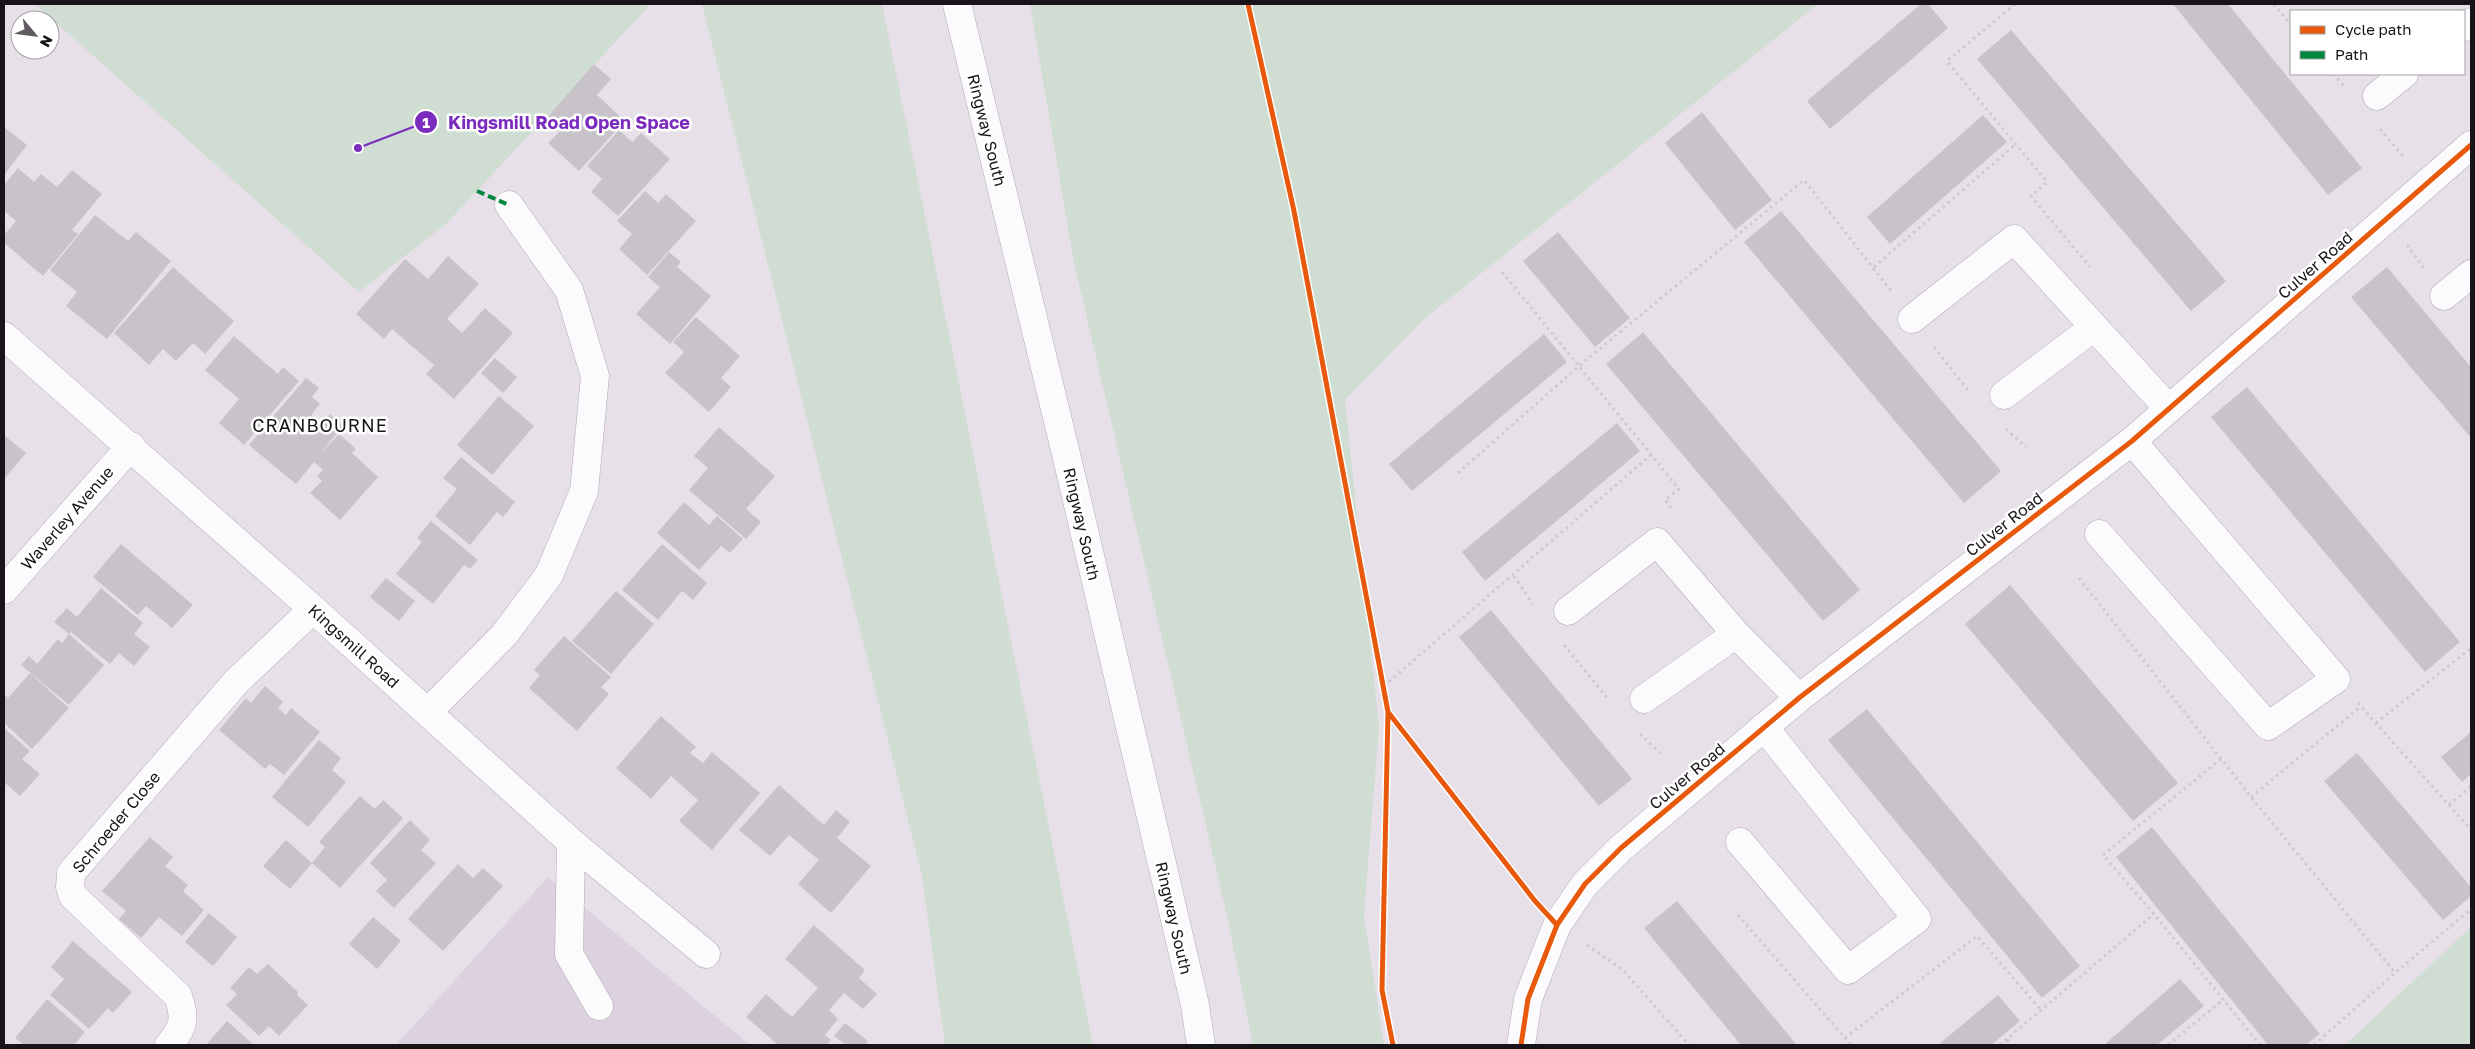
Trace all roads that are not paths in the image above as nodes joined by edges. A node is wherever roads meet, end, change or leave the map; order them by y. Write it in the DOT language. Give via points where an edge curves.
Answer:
graph roads {
  1 [pos="957,4"];
  2 [pos="2403,75"];
  3 [pos="2376,96"];
  4 [pos="2471,145"];
  5 [pos="509,205"];
  6 [pos="2471,274"];
  7 [pos="2444,296"];
  8 [pos="1912,318"];
  9 [pos="2094,327"];
  10 [pos="4,336"];
  11 [pos="2004,395"];
  12 [pos="2169,409"];
  13 [pos="2132,441"];
  14 [pos="131,446"];
  15 [pos="2099,534"];
  16 [pos="4,590"];
  17 [pos="313,609"];
  18 [pos="1568,611"];
  19 [pos="1736,634"];
  20 [pos="1799,698"];
  21 [pos="1644,699"];
  22 [pos="428,712"];
  23 [pos="1764,727"];
  24 [pos="571,842"];
  25 [pos="1740,842"];
  26 [pos="706,954"];
  27 [pos="599,1006"];
  28 [pos="168,1045"];
  29 [pos="1201,1045"];
  30 [pos="1520,1045"];
  1 -- 29 [label="street, Ringway South" via="1195,1005"];
  2 -- 3 [label="street"];
  4 -- 12 [label="street, Culver Road"];
  5 -- 22 [label="street" via="569,290 595,376 584,491 549,575 504,635"];
  6 -- 7 [label="street"];
  8 -- 9 [label="street" via="2014,239"];
  9 -- 11 [label="street"];
  9 -- 12 [label="street"];
  10 -- 14 [label="street, Kingsmill Road"];
  12 -- 13 [label="street, Culver Road"];
  13 -- 15 [label="street" via="2336,679 2268,726"];
  13 -- 20 [label="street, Culver Road"];
  14 -- 16 [label="street, Waverley Avenue"];
  14 -- 17 [label="street, Kingsmill Road"];
  17 -- 22 [label="street, Kingsmill Road"];
  17 -- 28 [label="street, Schroeder Close" via="236,682 71,873 70,887 74,896 178,996 184,1012 180,1031"];
  18 -- 19 [label="street" via="1657,542"];
  19 -- 20 [label="street"];
  19 -- 21 [label="street"];
  20 -- 23 [label="street, Culver Road"];
  22 -- 24 [label="street, Kingsmill Road"];
  23 -- 25 [label="street" via="1917,919 1848,970"];
  23 -- 30 [label="street, Culver Road" via="1621,848 1586,884 1557,925 1528,999"];
  24 -- 26 [label="street, Kingsmill Road"];
  24 -- 27 [label="street" via="569,954"];
}
